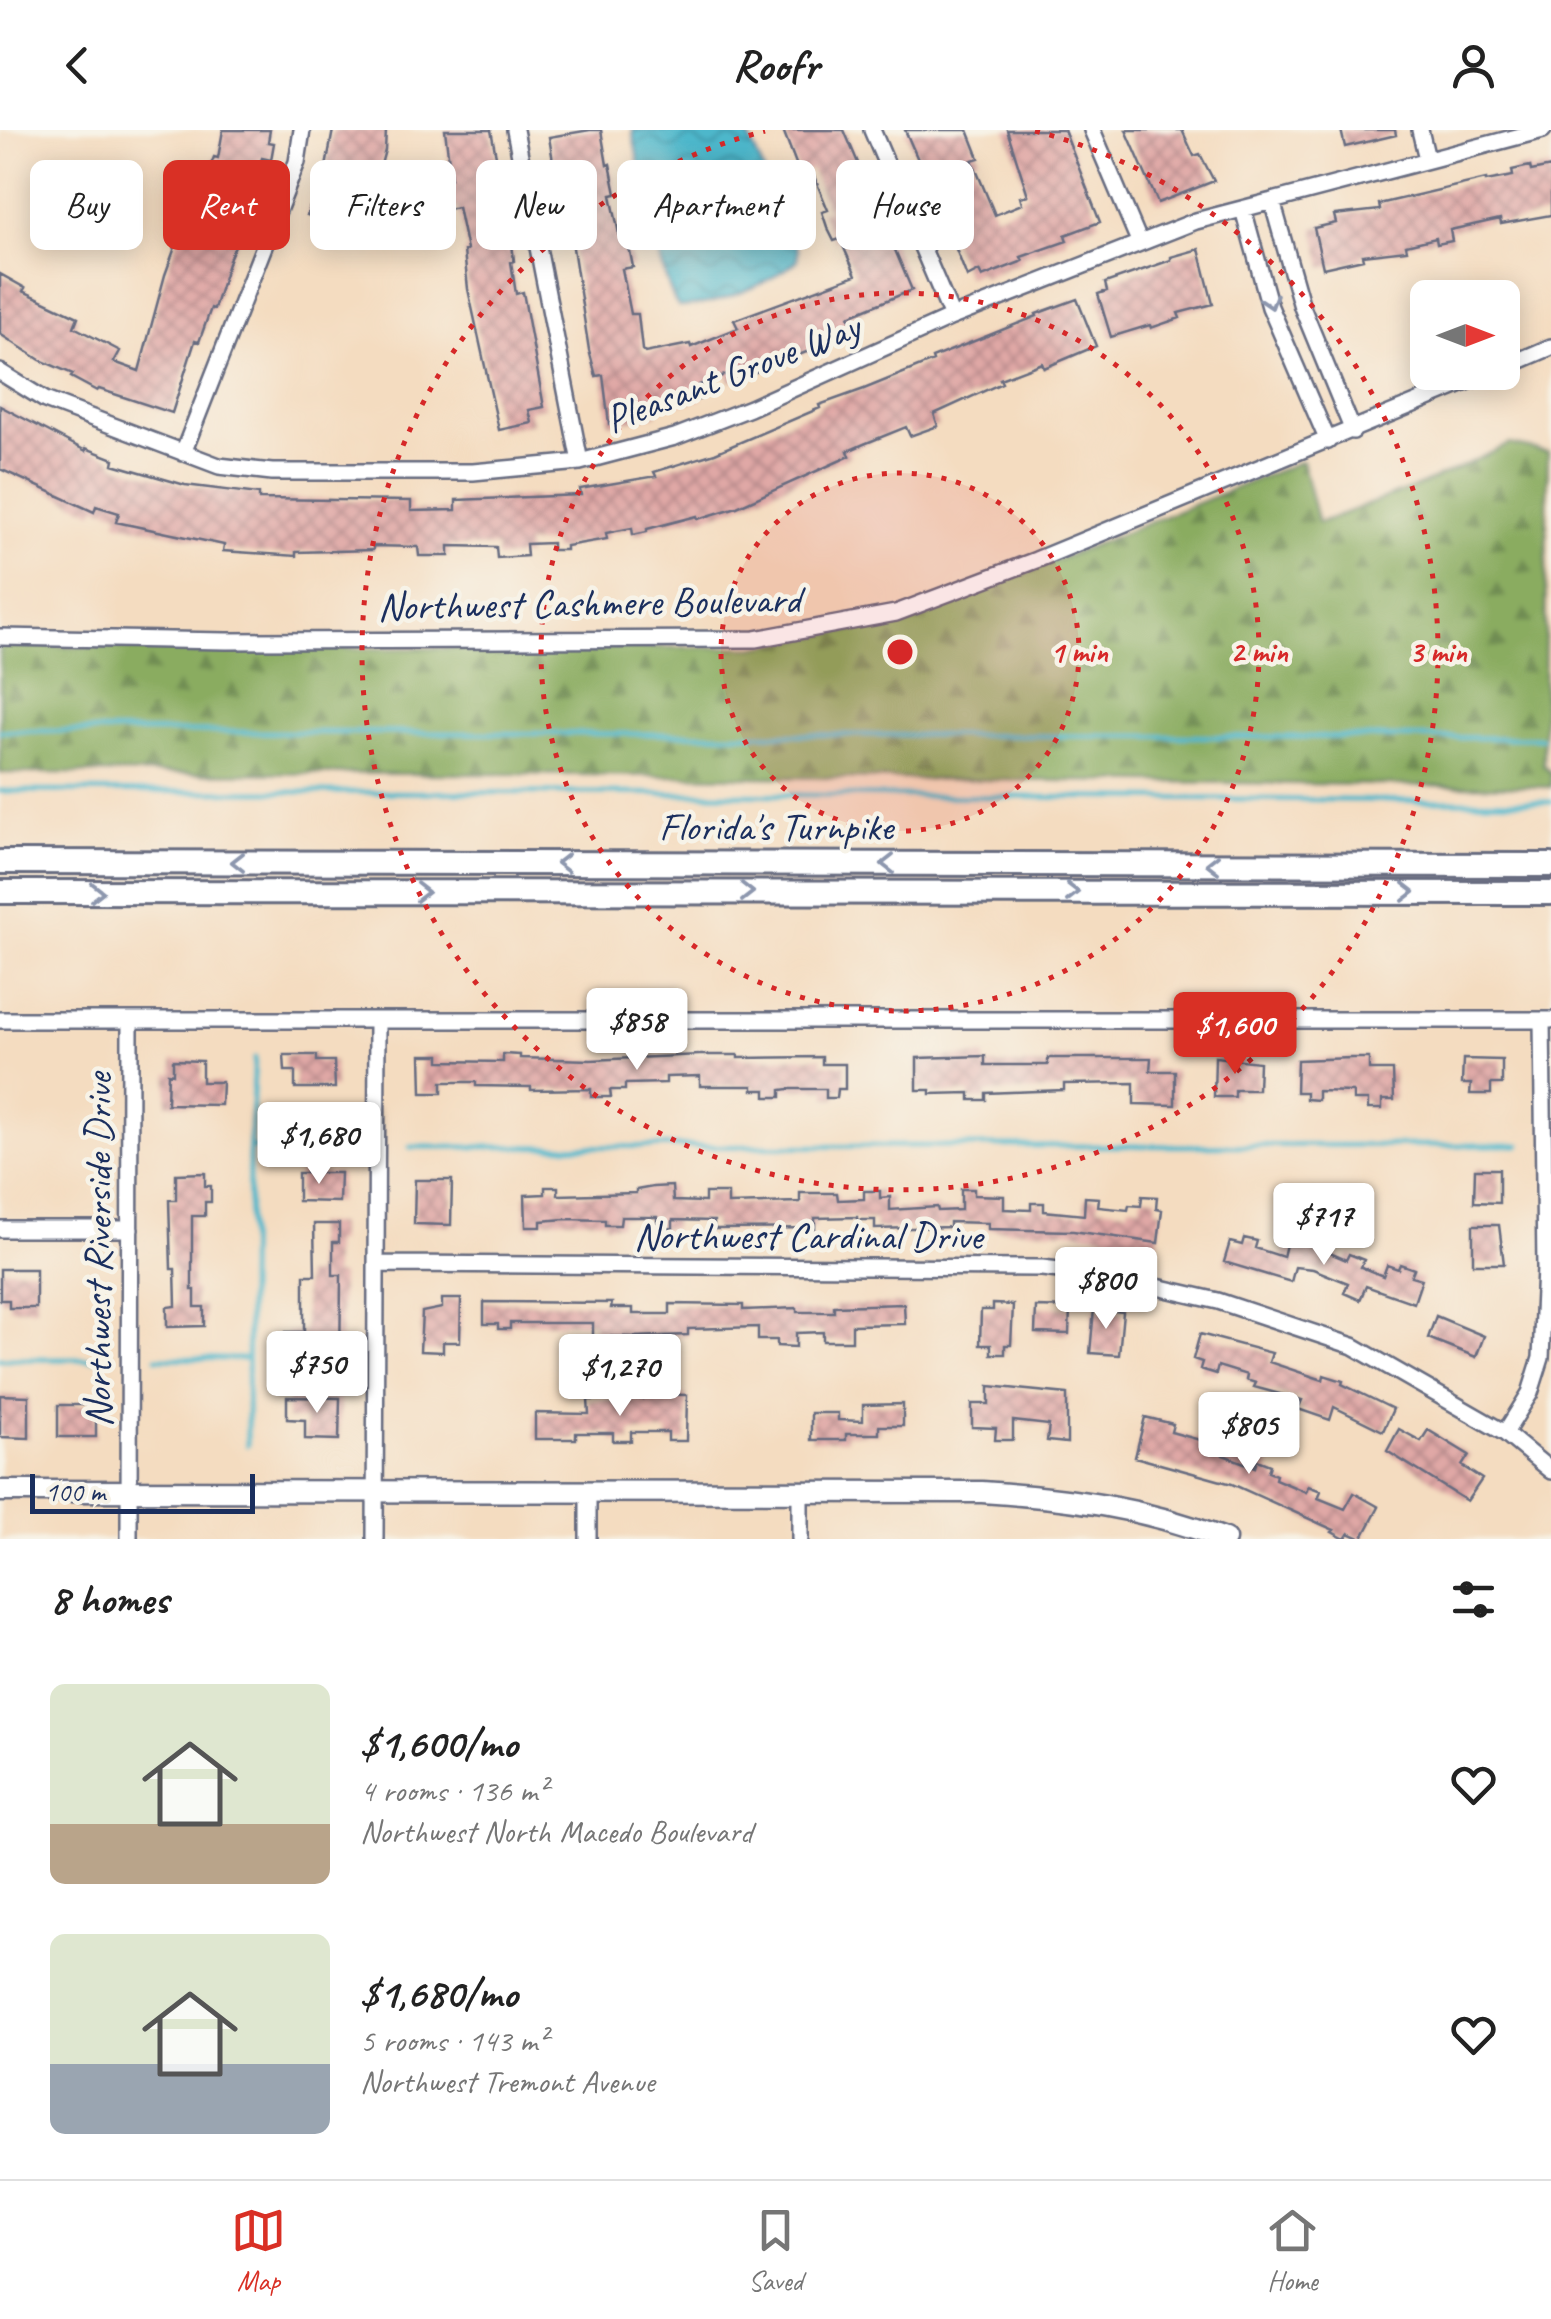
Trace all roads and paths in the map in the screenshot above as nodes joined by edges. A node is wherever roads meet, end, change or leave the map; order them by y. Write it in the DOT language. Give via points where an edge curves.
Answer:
graph roads {
  1 [pos="302,130"];
  2 [pos="515,130"];
  3 [pos="872,130"];
  4 [pos="1092,130"];
  5 [pos="1420,130"];
  6 [pos="1543,130"];
  7 [pos="1427,159"];
  8 [pos="1272,201"];
  9 [pos="1243,209"];
  10 [pos="1139,241"];
  11 [pos="952,317"];
  12 [pos="1313,334"];
  13 [pos="1286,346"];
  14 [pos="1551,347"];
  15 [pos="1520,360"];
  16 [pos="0,372"];
  17 [pos="1448,390"];
  18 [pos="1353,430"];
  19 [pos="1328,441"];
  20 [pos="183,453"];
  21 [pos="580,462"];
  22 [pos="0,637"];
  23 [pos="0,862"];
  24 [pos="1310,865"];
  25 [pos="1551,865"];
  26 [pos="0,892"];
  27 [pos="1310,892"];
  28 [pos="1551,893"];
  29 [pos="0,1020"];
  30 [pos="377,1020"];
  31 [pos="1546,1020"];
  32 [pos="130,1021"];
  33 [pos="0,1229"];
  34 [pos="130,1229"];
  35 [pos="378,1264"];
  36 [pos="1548,1268"];
  37 [pos="1505,1433"];
  38 [pos="1551,1471"];
  39 [pos="0,1490"];
  40 [pos="130,1490"];
  41 [pos="376,1492"];
  42 [pos="588,1492"];
  43 [pos="800,1494"];
  44 [pos="130,1539"];
  45 [pos="376,1539"];
  46 [pos="588,1539"];
  47 [pos="800,1539"];
  48 [pos="1225,1539"];
  1 -- 20 [label="street" via="297,162"];
  2 -- 21 [label="street"];
  3 -- 11 [label="street"];
  4 -- 10 [label="street"];
  5 -- 7 [label="street"];
  6 -- 7 [label="street, Pleasant Grove Way"];
  7 -- 8 [label="street, Pleasant Grove Way"];
  8 -- 9 [label="street, Pleasant Grove Way"];
  8 -- 12 [label="street"];
  9 -- 10 [label="street, Pleasant Grove Way"];
  9 -- 13 [label="street, one-way"];
  10 -- 11 [label="street, Pleasant Grove Way"];
  11 -- 21 [label="street, Pleasant Grove Way" via="720,419"];
  12 -- 13 [label="street"];
  12 -- 18 [label="street"];
  13 -- 19 [label="street"];
  14 -- 15 [label="street"];
  16 -- 20 [label="street, Pleasant Grove Way" via="45,400"];
  17 -- 18 [label="street, Northwest Cashmere Boulevard"];
  18 -- 19 [label="street, Northwest Cashmere Boulevard"];
  19 -- 22 [label="street, Northwest Cashmere Boulevard" via="896,613 786,635"];
  20 -- 21 [label="street, Pleasant Grove Way" via="272,472 473,472"];
  24 -- 23 [label="highway, Florida's Turnpike, one-way"];
  24 -- 25 [label="highway, Florida's Turnpike"];
  24 -- 27 [label="street"];
  26 -- 27 [label="highway, Florida's Turnpike, one-way"];
  27 -- 28 [label="highway, Florida's Turnpike, one-way"];
  29 -- 32 [label="street"];
  30 -- 31 [label="street"];
  30 -- 32 [label="street"];
  30 -- 35 [label="street"];
  31 -- 36 [label="street"];
  32 -- 34 [label="street, Northwest Riverside Drive"];
  33 -- 34 [label="street"];
  34 -- 40 [label="street, Northwest Riverside Drive"];
  35 -- 37 [label="street, Northwest Cardinal Drive" via="1042,1268 1109,1276 1218,1301 1353,1346"];
  35 -- 41 [label="street"];
  36 -- 37 [label="street" via="1541,1358 1530,1394"];
  37 -- 38 [label="street, Northwest Cardinal Drive"];
  39 -- 40 [label="main road"];
  40 -- 41 [label="main road"];
  40 -- 44 [label="street, Northwest Riverside Drive"];
  41 -- 42 [label="main road"];
  41 -- 45 [label="street"];
  42 -- 43 [label="main road"];
  42 -- 46 [label="street"];
  43 -- 47 [label="street"];
  43 -- 48 [label="main road" via="1068,1498 1116,1505"];
}
